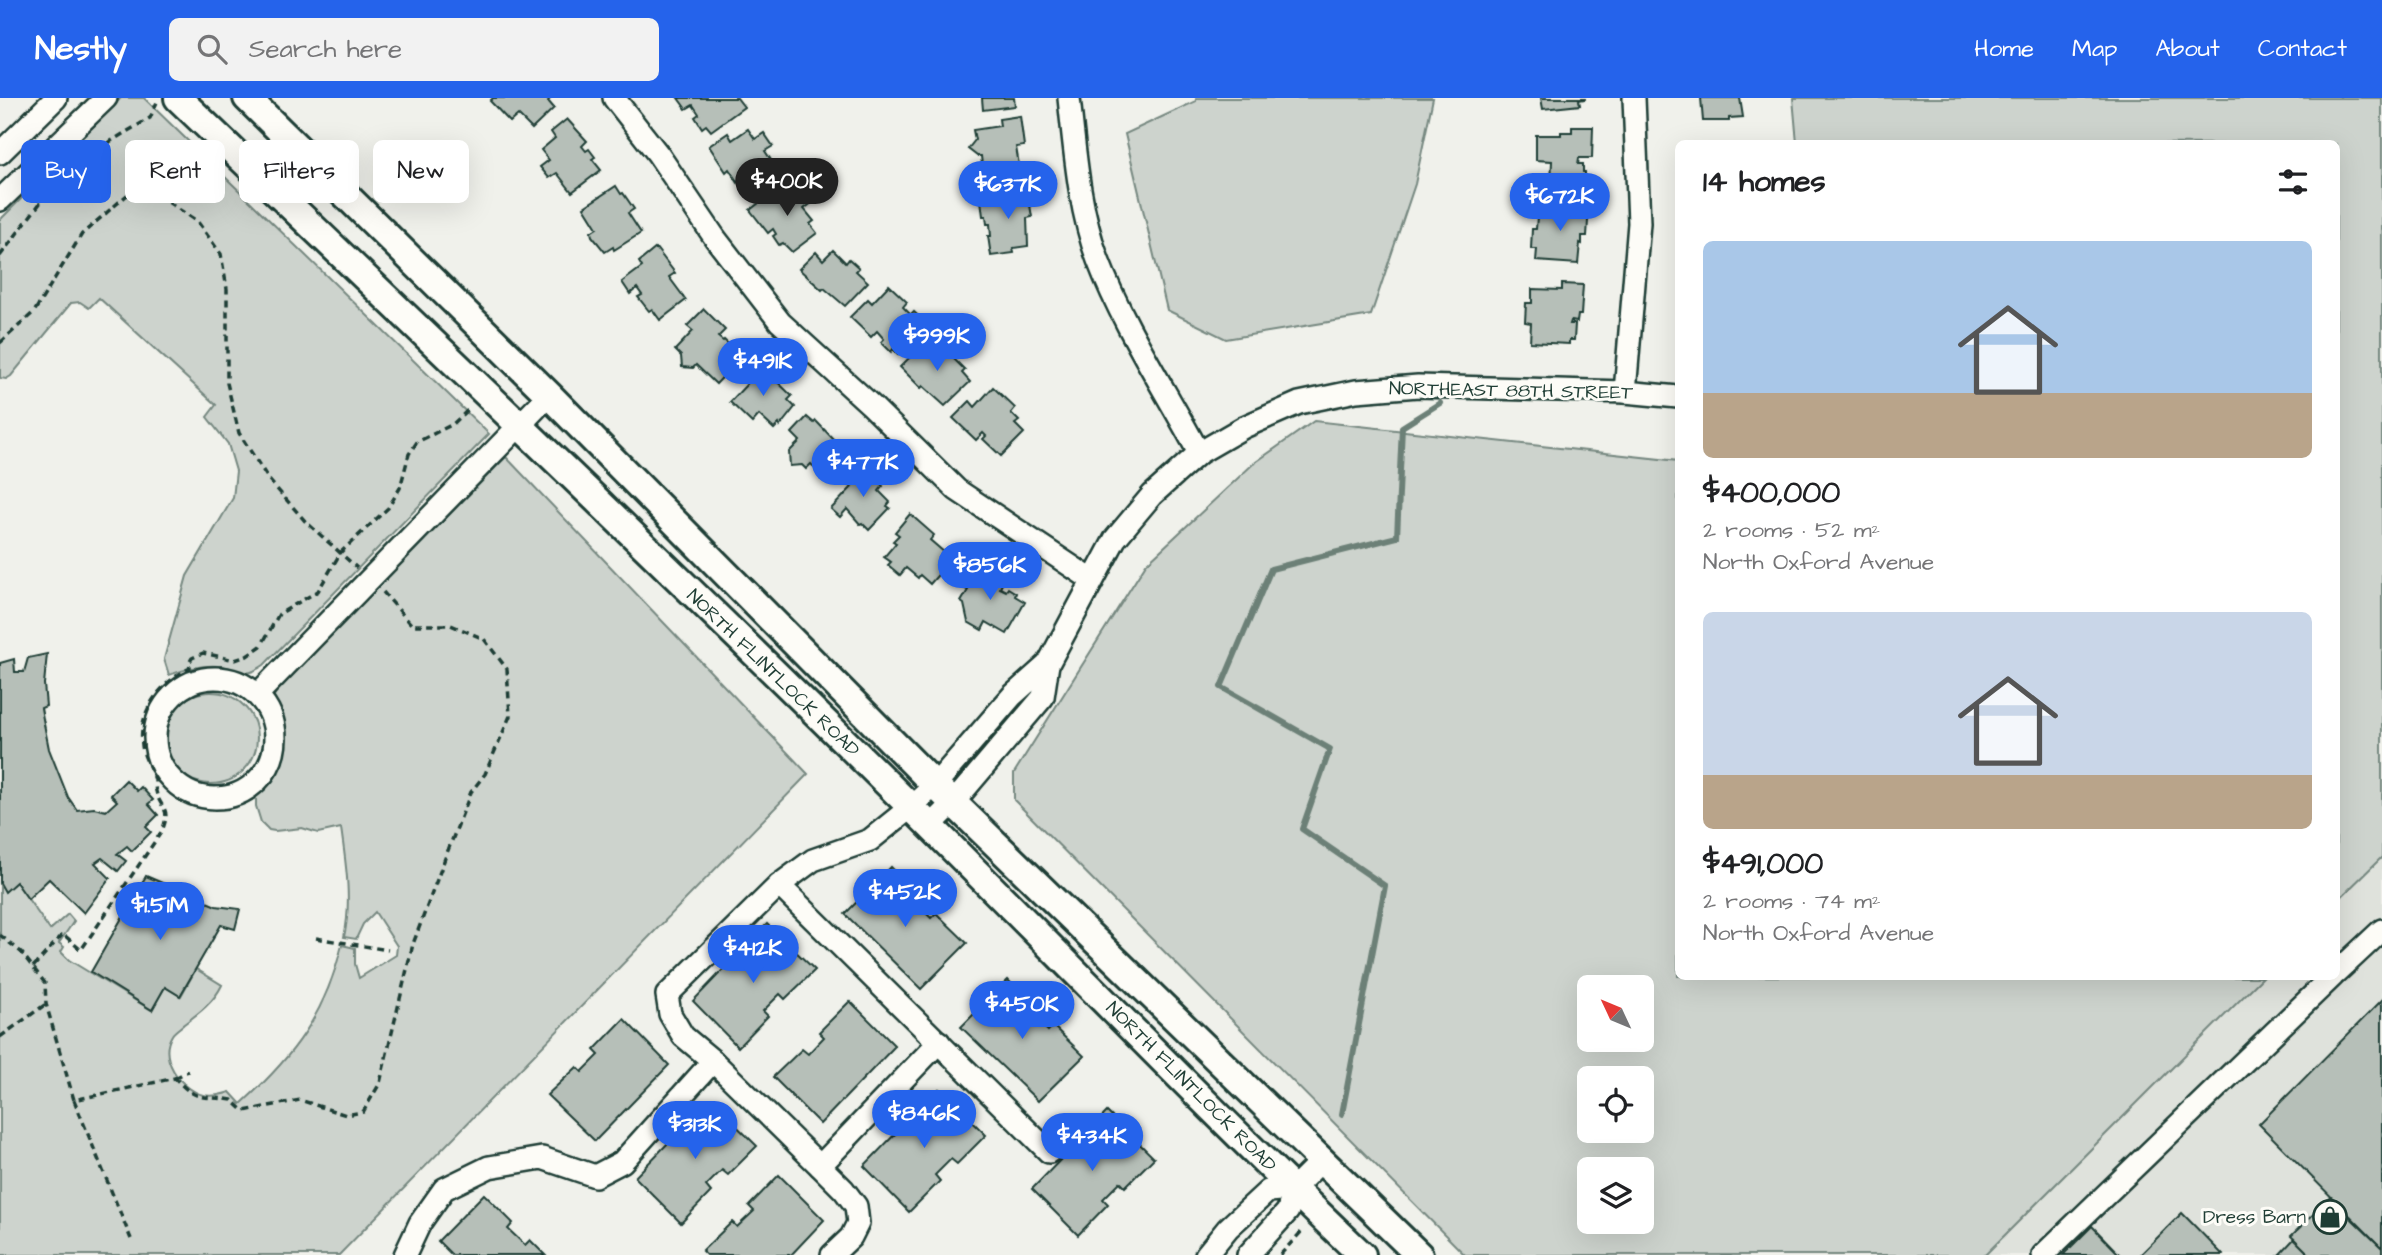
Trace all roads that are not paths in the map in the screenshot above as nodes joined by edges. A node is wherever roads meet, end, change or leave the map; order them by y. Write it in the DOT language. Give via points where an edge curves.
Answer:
graph roads {
  1 [pos="56,98"];
  2 [pos="106,98"];
  3 [pos="247,98"];
  4 [pos="614,98"];
  5 [pos="1069,98"];
  6 [pos="1634,98"];
  7 [pos="168,99"];
  8 [pos="0,153"];
  9 [pos="0,200"];
  10 [pos="1625,392"];
  11 [pos="549,395"];
  12 [pos="1675,397"];
  13 [pos="518,424"];
  14 [pos="1199,453"];
  15 [pos="1092,580"];
  16 [pos="257,695"];
  17 [pos="944,794"];
  18 [pos="911,807"];
  19 [pos="930,826"];
  20 [pos="779,885"];
  21 [pos="2382,930"];
  22 [pos="2340,970"];
  23 [pos="2330,980"];
  24 [pos="939,1042"];
  25 [pos="713,1061"];
  26 [pos="1049,1152"];
  27 [pos="1322,1160"];
  28 [pos="820,1166"];
  29 [pos="1293,1189"];
  30 [pos="409,1253"];
  31 [pos="832,1255"];
  32 [pos="1206,1255"];
  33 [pos="1248,1255"];
  34 [pos="1362,1255"];
  35 [pos="1419,1255"];
  36 [pos="2043,1255"];
  1 -- 8 [label="street"];
  2 -- 9 [label="street"];
  3 -- 11 [label="main road, NORTH FLINTLOCK ROAD"];
  4 -- 15 [label="street" via="780,322 957,490"];
  5 -- 14 [label="street" via="1085,214 1098,259 1146,359"];
  6 -- 10 [label="street" via="1639,223"];
  7 -- 13 [label="main road, NORTH FLINTLOCK ROAD"];
  10 -- 12 [label="street, NORTHEAST 88TH STREET"];
  10 -- 14 [label="street, NORTHEAST 88TH STREET" via="1418,386 1356,391 1299,403 1244,426"];
  11 -- 13 [label="street"];
  11 -- 17 [label="main road, NORTH FLINTLOCK ROAD"];
  13 -- 16 [label="street"];
  13 -- 18 [label="main road, NORTH FLINTLOCK ROAD"];
  14 -- 15 [label="street, NORTHEAST 88TH STREET" via="1152,495 1115,539"];
  15 -- 17 [label="street, NORTHEAST 88TH STREET" via="1048,664 1043,697"];
  16 -- 16 [label="street" via="233,680 214,678 194,681 170,697 156,725 155,745 172,780 207,798 246,790 261,777 272,760 276,741 274,721"];
  17 -- 18 [label="street, NORTHEAST 88TH STREET"];
  17 -- 19 [label="street"];
  17 -- 27 [label="main road, NORTH FLINTLOCK ROAD"];
  18 -- 19 [label="main road, NORTH FLINTLOCK ROAD"];
  18 -- 20 [label="street, NORTHEAST 88TH STREET" via="870,840 813,860"];
  19 -- 29 [label="main road, NORTH FLINTLOCK ROAD"];
  20 -- 24 [label="street"];
  20 -- 25 [label="street, NORTHEAST 88TH STREET" via="667,995 670,1014 684,1036"];
  21 -- 22 [label="street"];
  23 -- 36 [label="street"];
  24 -- 26 [label="street"];
  24 -- 28 [label="street"];
  25 -- 28 [label="street"];
  25 -- 30 [label="street" via="622,1162 595,1176 542,1158 489,1167 444,1189 420,1223"];
  27 -- 29 [label="street"];
  27 -- 35 [label="main road, NORTH FLINTLOCK ROAD"];
  28 -- 31 [label="street" via="856,1206 858,1223 852,1237"];
  29 -- 32 [label="street" via="1268,1191"];
  29 -- 33 [label="street" via="1288,1212"];
  29 -- 34 [label="main road, NORTH FLINTLOCK ROAD"];
}
